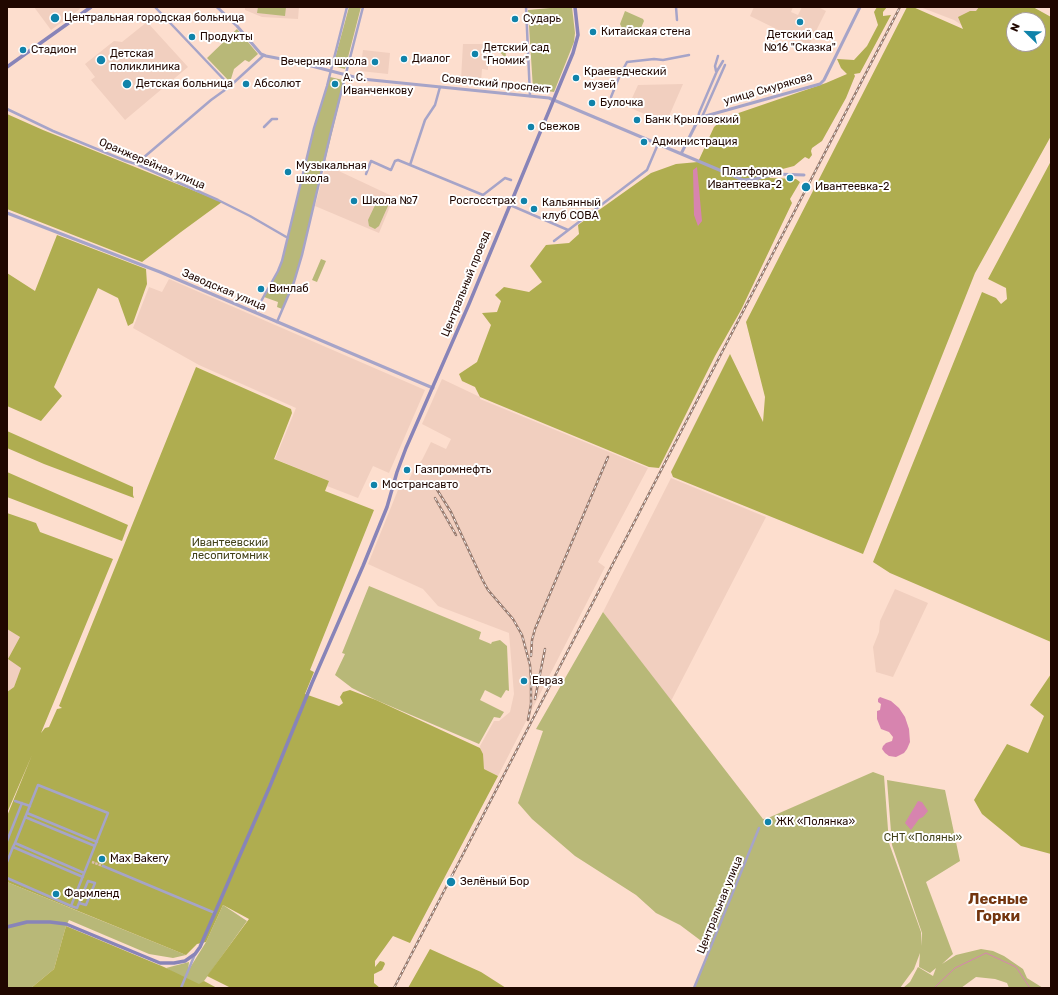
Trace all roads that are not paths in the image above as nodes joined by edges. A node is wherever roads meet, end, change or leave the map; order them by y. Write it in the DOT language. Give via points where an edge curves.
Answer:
graph roads {
  1 [pos="91,7"];
  2 [pos="155,7"];
  3 [pos="217,7"];
  4 [pos="347,7"];
  5 [pos="362,7"];
  6 [pos="526,7"];
  7 [pos="575,7"];
  8 [pos="676,7"];
  9 [pos="860,7"];
  10 [pos="677,20"];
  11 [pos="264,55"];
  12 [pos="689,55"];
  13 [pos="718,56"];
  14 [pos="723,62"];
  15 [pos="725,64"];
  16 [pos="7,67"];
  17 [pos="330,71"];
  18 [pos="716,72"];
  19 [pos="345,75"];
  20 [pos="230,86"];
  21 [pos="440,87"];
  22 [pos="530,96"];
  23 [pos="611,97"];
  24 [pos="553,99"];
  25 [pos="7,109"];
  26 [pos="702,117"];
  27 [pos="276,119"];
  28 [pos="698,120"];
  29 [pos="264,127"];
  30 [pos="658,144"];
  31 [pos="681,154"];
  32 [pos="136,164"];
  33 [pos="410,165"];
  34 [pos="366,174"];
  35 [pos="804,175"];
  36 [pos="511,180"];
  37 [pos="509,204"];
  38 [pos="7,213"];
  39 [pos="568,230"];
  40 [pos="288,238"];
  41 [pos="554,241"];
  42 [pos="254,313"];
  43 [pos="277,322"];
  44 [pos="433,388"];
  45 [pos="15,800"];
  46 [pos="22,803"];
  47 [pos="30,806"];
  48 [pos="27,813"];
  49 [pos="25,817"];
  50 [pos="759,828"];
  51 [pos="7,841"];
  52 [pos="97,842"];
  53 [pos="15,843"];
  54 [pos="95,846"];
  55 [pos="13,847"];
  56 [pos="7,862"];
  57 [pos="103,866"];
  58 [pos="84,873"];
  59 [pos="82,877"];
  60 [pos="7,878"];
  61 [pos="79,903"];
  62 [pos="71,906"];
  63 [pos="216,913"];
  64 [pos="7,927"];
  65 [pos="195,954"];
  66 [pos="181,988"];
  67 [pos="694,988"];
  1 -- 16 [label="main road"];
  2 -- 20 [label="street"];
  3 -- 11 [label="street"];
  4 -- 17 [label="street"];
  5 -- 19 [label="street"];
  6 -- 22 [label="street"];
  7 -- 24 [label="main road, Центральный проезд" via="578,28 576,42"];
  8 -- 10 [label="street"];
  9 -- 26 [label="street, улица Смурякова" via="820,84"];
  11 -- 17 [label="street, Советский проспект"];
  11 -- 20 [label="street"];
  12 -- 23 [label="street" via="663,60 627,62"];
  13 -- 18 [label="street"];
  14 -- 18 [label="street"];
  15 -- 26 [label="street"];
  17 -- 19 [label="street, Советский проспект"];
  17 -- 40 [label="street"];
  18 -- 28 [label="street"];
  19 -- 21 [label="street, Советский проспект"];
  19 -- 43 [label="street" via="302,255"];
  20 -- 32 [label="street"];
  21 -- 22 [label="street, Советский проспект"];
  21 -- 33 [label="street" via="435,105 425,120"];
  22 -- 24 [label="street, Советский проспект"];
  24 -- 30 [label="street, Советский проспект"];
  24 -- 37 [label="main road, Центральный проезд"];
  25 -- 32 [label="street, Оранжерейная улица"];
  26 -- 28 [label="street, улица Смурякова"];
  27 -- 29 [label="street" via="272,118"];
  28 -- 31 [label="street, улица Смурякова"];
  30 -- 31 [label="street, Советский проспект"];
  30 -- 39 [label="street" via="647,170"];
  31 -- 35 [label="street, Советский проспект" via="743,180 776,174"];
  32 -- 40 [label="street, Оранжерейная улица" via="218,200"];
  33 -- 34 [label="street" via="398,160 391,170 371,161"];
  33 -- 36 [label="street" via="483,195 505,178"];
  37 -- 39 [label="street"];
  37 -- 44 [label="main road, Центральный проезд"];
  38 -- 42 [label="street, Заводская улица" via="160,272"];
  39 -- 41 [label="street"];
  40 -- 42 [label="street" via="278,271"];
  42 -- 43 [label="street, Заводская улица"];
  43 -- 44 [label="street, Заводская улица"];
  44 -- 63 [label="main road, Центральный проезд" via="403,456 387,507 363,566"];
  45 -- 46 [label="street"];
  46 -- 47 [label="street"];
  46 -- 51 [label="street"];
  47 -- 48 [label="street"];
  47 -- 52 [label="street" via="38,785 108,813"];
  48 -- 49 [label="street"];
  48 -- 52 [label="street"];
  49 -- 53 [label="street"];
  49 -- 54 [label="street"];
  50 -- 67 [label="street, Центральная улица"];
  52 -- 54 [label="street"];
  53 -- 55 [label="street"];
  53 -- 58 [label="street"];
  54 -- 58 [label="street"];
  55 -- 56 [label="street"];
  55 -- 59 [label="street"];
  57 -- 63 [label="street"];
  58 -- 59 [label="street"];
  59 -- 62 [label="street"];
  60 -- 62 [label="street"];
  61 -- 61 [label="street" via="86,905 95,883 88,881"];
  61 -- 62 [label="street" via="77,908"];
  63 -- 65 [label="main road, Центральный проезд" via="204,941"];
  64 -- 65 [label="main road" via="27,922 66,924 160,963 184,961"];
  65 -- 66 [label="street"];
}
